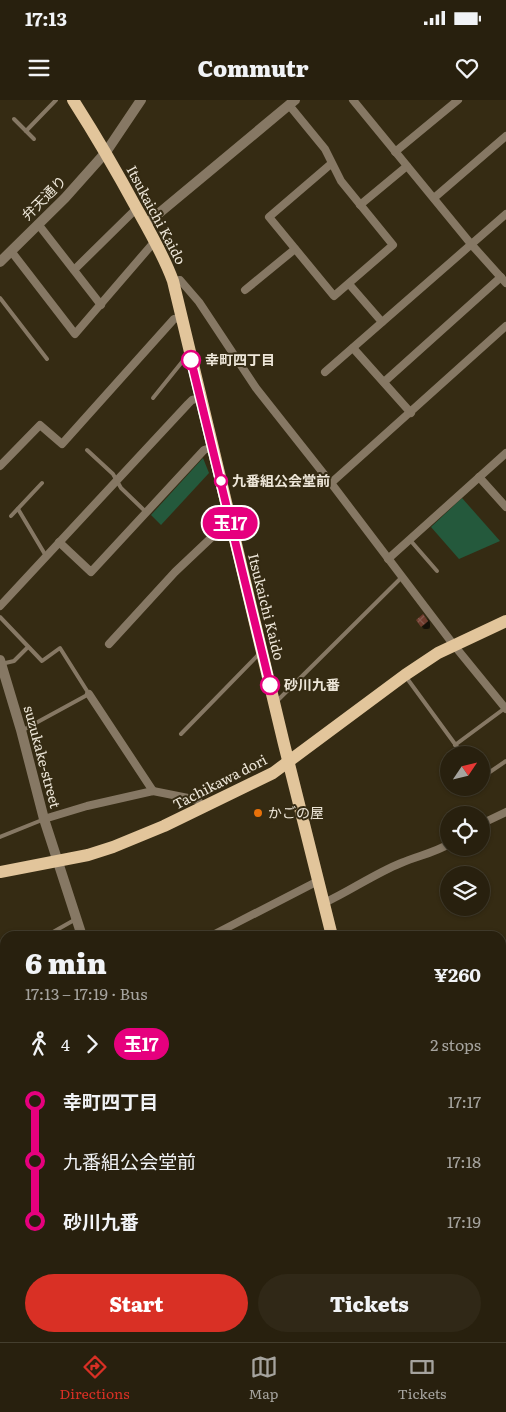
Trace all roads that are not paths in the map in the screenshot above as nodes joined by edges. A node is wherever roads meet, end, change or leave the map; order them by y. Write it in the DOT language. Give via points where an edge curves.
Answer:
graph roads {
  1 [pos="56,100"];
  2 [pos="73,100"];
  3 [pos="141,100"];
  4 [pos="353,100"];
  5 [pos="458,100"];
  6 [pos="292,103"];
  7 [pos="14,119"];
  8 [pos="26,131"];
  9 [pos="506,136"];
  10 [pos="34,139"];
  11 [pos="106,152"];
  12 [pos="395,152"];
  13 [pos="332,162"];
  14 [pos="407,166"];
  15 [pos="434,198"];
  16 [pos="360,205"];
  17 [pos="137,208"];
  18 [pos="506,214"];
  19 [pos="38,224"];
  20 [pos="146,224"];
  21 [pos="155,242"];
  22 [pos="471,244"];
  23 [pos="295,248"];
  24 [pos="11,251"];
  25 [pos="0,262"];
  26 [pos="74,270"];
  27 [pos="504,280"];
  28 [pos="173,281"];
  29 [pos="349,284"];
  30 [pos="245,290"];
  31 [pos="0,298"];
  32 [pos="101,305"];
  33 [pos="181,318"];
  34 [pos="382,322"];
  35 [pos="506,326"];
  36 [pos="353,348"];
  37 [pos="47,359"];
  38 [pos="191,360"];
  39 [pos="325,372"];
  40 [pos="384,382"];
  41 [pos="153,398"];
  42 [pos="200,398"];
  43 [pos="411,413"];
  44 [pos="213,447"];
  45 [pos="87,450"];
  46 [pos="506,453"];
  47 [pos="0,466"];
  48 [pos="479,477"];
  49 [pos="116,480"];
  50 [pos="42,483"];
  51 [pos="331,483"];
  52 [pos="506,507"];
  53 [pos="18,509"];
  54 [pos="147,512"];
  55 [pos="12,516"];
  56 [pos="230,520"];
  57 [pos="410,540"];
  58 [pos="59,542"];
  59 [pos="46,556"];
  60 [pos="388,559"];
  61 [pos="437,571"];
  62 [pos="402,577"];
  63 [pos="0,606"];
  64 [pos="0,617"];
  65 [pos="506,620"];
  66 [pos="109,644"];
  67 [pos="453,644"];
  68 [pos="28,647"];
  69 [pos="261,651"];
  70 [pos="1,662"];
  71 [pos="405,675"];
  72 [pos="2,676"];
  73 [pos="89,694"];
  74 [pos="274,704"];
  75 [pos="506,709"];
  76 [pos="21,730"];
  77 [pos="180,734"];
  78 [pos="455,745"];
  79 [pos="506,761"];
  80 [pos="288,762"];
  81 [pos="490,772"];
  82 [pos="153,791"];
  83 [pos="202,808"];
  84 [pos="506,812"];
  85 [pos="44,819"];
  86 [pos="490,820"];
  87 [pos="0,837"];
  88 [pos="440,849"];
  89 [pos="59,861"];
  90 [pos="0,872"];
  91 [pos="318,881"];
  92 [pos="324,903"];
  93 [pos="76,919"];
  94 [pos="55,931"];
  95 [pos="80,931"];
  96 [pos="221,931"];
  97 [pos="331,931"];
  1 -- 8 [label="lane"];
  2 -- 11 [label="main road, Itsukaichi Kaido"];
  3 -- 11 [label="street, 弁天通り"];
  4 -- 12 [label="street"];
  5 -- 12 [label="street"];
  6 -- 13 [label="street"];
  6 -- 20 [label="street"];
  7 -- 8 [label="lane"];
  8 -- 10 [label="lane"];
  9 -- 15 [label="street"];
  11 -- 17 [label="main road, Itsukaichi Kaido"];
  11 -- 19 [label="street, 弁天通り"];
  12 -- 14 [label="street"];
  13 -- 16 [label="street" via="340,181"];
  13 -- 23 [label="street" via="269,217"];
  14 -- 15 [label="street"];
  14 -- 16 [label="street"];
  15 -- 22 [label="street"];
  16 -- 29 [label="street" via="393,245"];
  17 -- 20 [label="main road, Itsukaichi Kaido"];
  17 -- 26 [label="street"];
  18 -- 22 [label="street"];
  19 -- 24 [label="street, 弁天通り"];
  19 -- 26 [label="street"];
  20 -- 21 [label="main road, Itsukaichi Kaido"];
  21 -- 28 [label="main road, Itsukaichi Kaido"];
  21 -- 32 [label="street"];
  22 -- 27 [label="street"];
  22 -- 34 [label="street"];
  23 -- 29 [label="street" via="334,296"];
  23 -- 30 [label="street"];
  24 -- 25 [label="street, 弁天通り"];
  24 -- 32 [label="street" via="75,334"];
  26 -- 32 [label="street"];
  27 -- 40 [label="street"];
  28 -- 33 [label="main road, Itsukaichi Kaido"];
  28 -- 51 [label="street" via="184,283 199,302 256,388"];
  29 -- 34 [label="street"];
  31 -- 37 [label="lane"];
  33 -- 38 [label="main road, Itsukaichi Kaido"];
  33 -- 47 [label="street" via="174,319 62,444 40,425"];
  34 -- 36 [label="street"];
  35 -- 43 [label="street"];
  36 -- 39 [label="street"];
  36 -- 40 [label="street"];
  38 -- 41 [label="lane" via="182,362"];
  38 -- 42 [label="main road, Itsukaichi Kaido"];
  40 -- 43 [label="street"];
  42 -- 44 [label="main road, Itsukaichi Kaido"];
  42 -- 49 [label="street" via="192,400"];
  43 -- 51 [label="street"];
  44 -- 54 [label="street" via="204,450"];
  44 -- 56 [label="main road, Itsukaichi Kaido"];
  45 -- 49 [label="lane"];
  46 -- 48 [label="street"];
  48 -- 52 [label="street"];
  48 -- 57 [label="street"];
  49 -- 54 [label="lane"];
  49 -- 58 [label="street"];
  50 -- 53 [label="lane"];
  51 -- 60 [label="street"];
  53 -- 55 [label="lane"];
  53 -- 59 [label="lane"];
  54 -- 58 [label="street" via="91,572"];
  56 -- 66 [label="street" via="175,572"];
  56 -- 69 [label="main road, Itsukaichi Kaido"];
  57 -- 60 [label="street"];
  57 -- 61 [label="lane"];
  58 -- 59 [label="street"];
  59 -- 63 [label="street"];
  60 -- 62 [label="street"];
  62 -- 67 [label="street"];
  62 -- 74 [label="lane"];
  64 -- 68 [label="lane"];
  65 -- 67 [label="main road, Tachikawa dori"];
  67 -- 71 [label="main road, Tachikawa dori"];
  67 -- 75 [label="street"];
  68 -- 70 [label="lane" via="14,660"];
  68 -- 73 [label="lane" via="42,661 60,648"];
  69 -- 74 [label="main road, Itsukaichi Kaido"];
  69 -- 77 [label="lane"];
  70 -- 72 [label="street, suzukake-street"];
  71 -- 78 [label="lane"];
  71 -- 80 [label="main road, Tachikawa dori"];
  72 -- 76 [label="street, suzukake-street"];
  73 -- 76 [label="lane"];
  73 -- 82 [label="street"];
  74 -- 80 [label="main road, Itsukaichi Kaido"];
  75 -- 78 [label="lane"];
  76 -- 85 [label="street, suzukake-street"];
  79 -- 81 [label="lane"];
  80 -- 83 [label="main road, Tachikawa dori" via="273,773"];
  80 -- 91 [label="main road, Itsukaichi Kaido"];
  82 -- 83 [label="street" via="198,800"];
  82 -- 85 [label="street"];
  83 -- 89 [label="main road, Tachikawa dori" via="113,848"];
  84 -- 86 [label="street"];
  85 -- 87 [label="lane"];
  85 -- 89 [label="street, suzukake-street"];
  88 -- 92 [label="street" via="400,863"];
  89 -- 90 [label="main road, Tachikawa dori"];
  89 -- 93 [label="street, suzukake-street"];
  91 -- 92 [label="main road, Itsukaichi Kaido"];
  91 -- 96 [label="street"];
  92 -- 97 [label="main road, Itsukaichi Kaido"];
  93 -- 94 [label="lane"];
  93 -- 95 [label="street, suzukake-street"];
}
